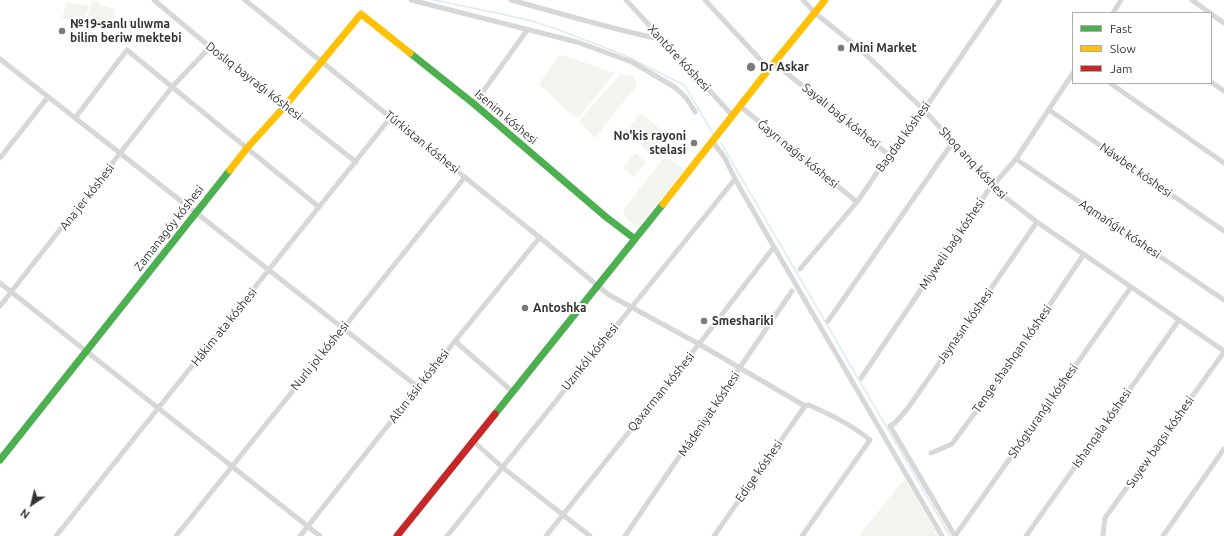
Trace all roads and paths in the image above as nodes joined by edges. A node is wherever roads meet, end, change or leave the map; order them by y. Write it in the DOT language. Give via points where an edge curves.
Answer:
graph roads {
  1 [pos="154,0"];
  2 [pos="244,0"];
  3 [pos="411,0"];
  4 [pos="510,0"];
  5 [pos="626,0"];
  6 [pos="705,0"];
  7 [pos="803,0"];
  8 [pos="825,0"];
  9 [pos="1000,0"];
  10 [pos="1122,0"];
  11 [pos="1192,0"];
  12 [pos="1114,12"];
  13 [pos="1209,12"];
  14 [pos="815,13"];
  15 [pos="361,14"];
  16 [pos="1212,14"];
  17 [pos="1224,23"];
  18 [pos="528,29"];
  19 [pos="661,39"];
  20 [pos="210,47"];
  21 [pos="0,60"];
  22 [pos="322,61"];
  23 [pos="774,63"];
  24 [pos="769,69"];
  25 [pos="1072,75"];
  26 [pos="1212,83"];
  27 [pos="1111,84"];
  28 [pos="172,87"];
  29 [pos="1224,91"];
  30 [pos="48,97"];
  31 [pos="474,104"];
  32 [pos="285,106"];
  33 [pos="740,106"];
  34 [pos="924,110"];
  35 [pos="1049,110"];
  36 [pos="695,112"];
  37 [pos="732,116"];
  38 [pos="390,117"];
  39 [pos="75,118"];
  40 [pos="713,142"];
  41 [pos="953,142"];
  42 [pos="247,148"];
  43 [pos="121,154"];
  44 [pos="889,155"];
  45 [pos="0,158"];
  46 [pos="1016,159"];
  47 [pos="356,162"];
  48 [pos="1224,163"];
  49 [pos="465,177"];
  50 [pos="735,178"];
  51 [pos="993,185"];
  52 [pos="857,202"];
  53 [pos="319,207"];
  54 [pos="195,212"];
  55 [pos="1037,222"];
  56 [pos="1224,231"];
  57 [pos="540,237"];
  58 [pos="635,240"];
  59 [pos="774,247"];
  60 [pos="1084,254"];
  61 [pos="800,269"];
  62 [pos="269,270"];
  63 [pos="0,283"];
  64 [pos="598,285"];
  65 [pos="1131,286"];
  66 [pos="792,291"];
  67 [pos="11,292"];
  68 [pos="1224,300"];
  69 [pos="0,306"];
  70 [pos="631,306"];
  71 [pos="1179,320"];
  72 [pos="828,321"];
  73 [pos="343,328"];
  74 [pos="454,341"];
  75 [pos="700,344"];
  76 [pos="86,351"];
  77 [pos="1224,351"];
  78 [pos="740,368"];
  79 [pos="861,378"];
  80 [pos="418,387"];
  81 [pos="513,392"];
  82 [pos="805,406"];
  83 [pos="158,409"];
  84 [pos="474,441"];
  85 [pos="1224,450"];
  86 [pos="931,452"];
  87 [pos="0,460"];
  88 [pos="231,466"];
  89 [pos="502,467"];
  90 [pos="563,515"];
  91 [pos="307,526"];
  92 [pos="1103,535"];
  93 [pos="56,536"];
  94 [pos="176,536"];
  95 [pos="300,536"];
  96 [pos="320,536"];
  97 [pos="397,536"];
  98 [pos="447,536"];
  99 [pos="546,536"];
  100 [pos="590,536"];
  101 [pos="625,536"];
  102 [pos="714,536"];
  103 [pos="802,536"];
  104 [pos="942,536"];
  105 [pos="955,536"];
  106 [pos="1026,536"];
  107 [pos="1163,536"];
  1 -- 20 [label="street, Doslıq bayraǵı kóshesi"];
  2 -- 22 [label="street, Túrkistan kóshesi"];
  3 -- 18 [label="street"];
  4 -- 19 [label="street" via="623,32"];
  5 -- 19 [label="street, Xantóre kóshesi"];
  6 -- 24 [label="street"];
  7 -- 14 [label="street, Shoq arıq kóshesi"];
  8 -- 14 [label="street"];
  9 -- 34 [label="street, Bagdad kóshesi"];
  10 -- 12 [label="street"];
  11 -- 13 [label="street"];
  14 -- 23 [label="street"];
  14 -- 34 [label="street, Shoq arıq kóshesi" via="860,50"];
  15 -- 22 [label="street, Zamanagóy kóshesi"];
  15 -- 31 [label="street, Isenim kóshesi"];
  16 -- 17 [label="street"];
  18 -- 31 [label="street"];
  18 -- 36 [label="street" via="577,42 632,62 676,88 687,98"];
  19 -- 37 [label="street, Xantóre kóshesi"];
  20 -- 28 [label="street, Ana jer kóshesi"];
  20 -- 32 [label="street, Doslıq bayraǵı kóshesi"];
  21 -- 30 [label="street"];
  22 -- 32 [label="street, Zamanagóy kóshesi"];
  22 -- 38 [label="street, Túrkistan kóshesi"];
  23 -- 24 [label="street"];
  23 -- 44 [label="street, Sayalı baǵ kóshesi"];
  24 -- 33 [label="street"];
  25 -- 35 [label="street, Miyweli baǵ kóshesi"];
  26 -- 29 [label="street"];
  27 -- 48 [label="street"];
  28 -- 39 [label="street" via="127,50"];
  28 -- 42 [label="street"];
  28 -- 43 [label="street, Ana jer kóshesi"];
  30 -- 39 [label="street"];
  30 -- 45 [label="street"];
  31 -- 58 [label="street, Isenim kóshesi"];
  32 -- 42 [label="street, Zamanagóy kóshesi"];
  32 -- 47 [label="street, Doslıq bayraǵı kóshesi"];
  33 -- 37 [label="street"];
  33 -- 52 [label="street, Ǵayrı naǵıs kóshesi"];
  34 -- 41 [label="street, Shoq arıq kóshesi"];
  34 -- 44 [label="street, Bagdad kóshesi"];
  35 -- 46 [label="street, Miyweli baǵ kóshesi"];
  35 -- 56 [label="street, Náwbet kóshesi"];
  37 -- 40 [label="street"];
  38 -- 47 [label="street, Hákim ata kóshesi"];
  38 -- 49 [label="street, Túrkistan kóshesi"];
  39 -- 43 [label="street"];
  40 -- 50 [label="street"];
  40 -- 58 [label="street"];
  41 -- 51 [label="street, Shoq arıq kóshesi"];
  41 -- 72 [label="street"];
  42 -- 53 [label="street"];
  42 -- 54 [label="street, Zamanagóy kóshesi"];
  43 -- 54 [label="street"];
  43 -- 67 [label="street, Ana jer kóshesi"];
  44 -- 52 [label="street, Bagdad kóshesi"];
  46 -- 51 [label="street, Miyweli baǵ kóshesi"];
  46 -- 68 [label="street, Aqmańǵıt kóshesi"];
  47 -- 53 [label="street, Hákim ata kóshesi"];
  49 -- 57 [label="street, Túrkistan kóshesi"];
  49 -- 73 [label="street, Nurlı jol kóshesi"];
  50 -- 59 [label="street"];
  50 -- 70 [label="street, Uzınkól kóshesi"];
  51 -- 55 [label="street, Shoq arıq kóshesi"];
  51 -- 79 [label="street, Miyweli baǵ kóshesi"];
  52 -- 61 [label="street, Bagdad kóshesi"];
  53 -- 62 [label="street, Hákim ata kóshesi"];
  54 -- 62 [label="street"];
  54 -- 76 [label="street, Zamanagóy kóshesi"];
  55 -- 60 [label="street, Shoq arıq kóshesi"];
  55 -- 105 [label="street, Jaynasın kóshesi" via="908,408 890,426"];
  57 -- 64 [label="street, Túrkistan kóshesi"];
  57 -- 74 [label="street, Altın ásir kóshesi"];
  58 -- 64 [label="street"];
  59 -- 75 [label="street, Qaxarman kóshesi"];
  59 -- 104 [label="street"];
  60 -- 65 [label="street, Shoq arıq kóshesi"];
  60 -- 86 [label="street, Tenge shashqan kóshesi" via="952,444"];
  62 -- 73 [label="street"];
  62 -- 83 [label="street, Hákim ata kóshesi"];
  63 -- 67 [label="street"];
  64 -- 70 [label="street, Túrkistan kóshesi" via="609,295"];
  64 -- 81 [label="street"];
  65 -- 71 [label="street, Shoq arıq kóshesi"];
  65 -- 105 [label="street, Shógturanǵıl kóshesi"];
  66 -- 78 [label="street, Mádeniyat kóshesi"];
  67 -- 69 [label="street, Ana jer kóshesi"];
  67 -- 76 [label="street"];
  70 -- 75 [label="street, Túrkistan kóshesi"];
  70 -- 89 [label="street, Uzınkól kóshesi"];
  71 -- 77 [label="street, Shoq arıq kóshesi"];
  71 -- 106 [label="street, Ishanqala kóshesi"];
  73 -- 80 [label="street"];
  73 -- 88 [label="street, Nurlı jol kóshesi"];
  74 -- 80 [label="street, Altın ásir kóshesi"];
  74 -- 81 [label="street"];
  75 -- 78 [label="street, Túrkistan kóshesi"];
  75 -- 90 [label="street, Qaxarman kóshesi"];
  76 -- 83 [label="street"];
  76 -- 87 [label="street, Zamanagóy kóshesi"];
  77 -- 92 [label="street, Suyew baqsı kóshesi" via="1105,518"];
  78 -- 82 [label="street, Túrkistan kóshesi"];
  78 -- 101 [label="street, Mádeniyat kóshesi"];
  80 -- 91 [label="street, Altın ásir kóshesi"];
  81 -- 84 [label="street"];
  82 -- 102 [label="street, Edige kóshesi"];
  82 -- 103 [label="street, Túrkistan kóshesi" via="809,405 836,418 870,440"];
  83 -- 88 [label="street"];
  83 -- 93 [label="street, Hákim ata kóshesi"];
  84 -- 89 [label="street"];
  84 -- 97 [label="street"];
  85 -- 107 [label="street"];
  88 -- 91 [label="street"];
  88 -- 94 [label="street, Nurlı jol kóshesi"];
  89 -- 90 [label="street"];
  89 -- 98 [label="street, Uzınkól kóshesi"];
  90 -- 99 [label="street, Qaxarman kóshesi"];
  90 -- 100 [label="street"];
  91 -- 95 [label="street, Altın ásir kóshesi"];
  91 -- 96 [label="street"];
}
